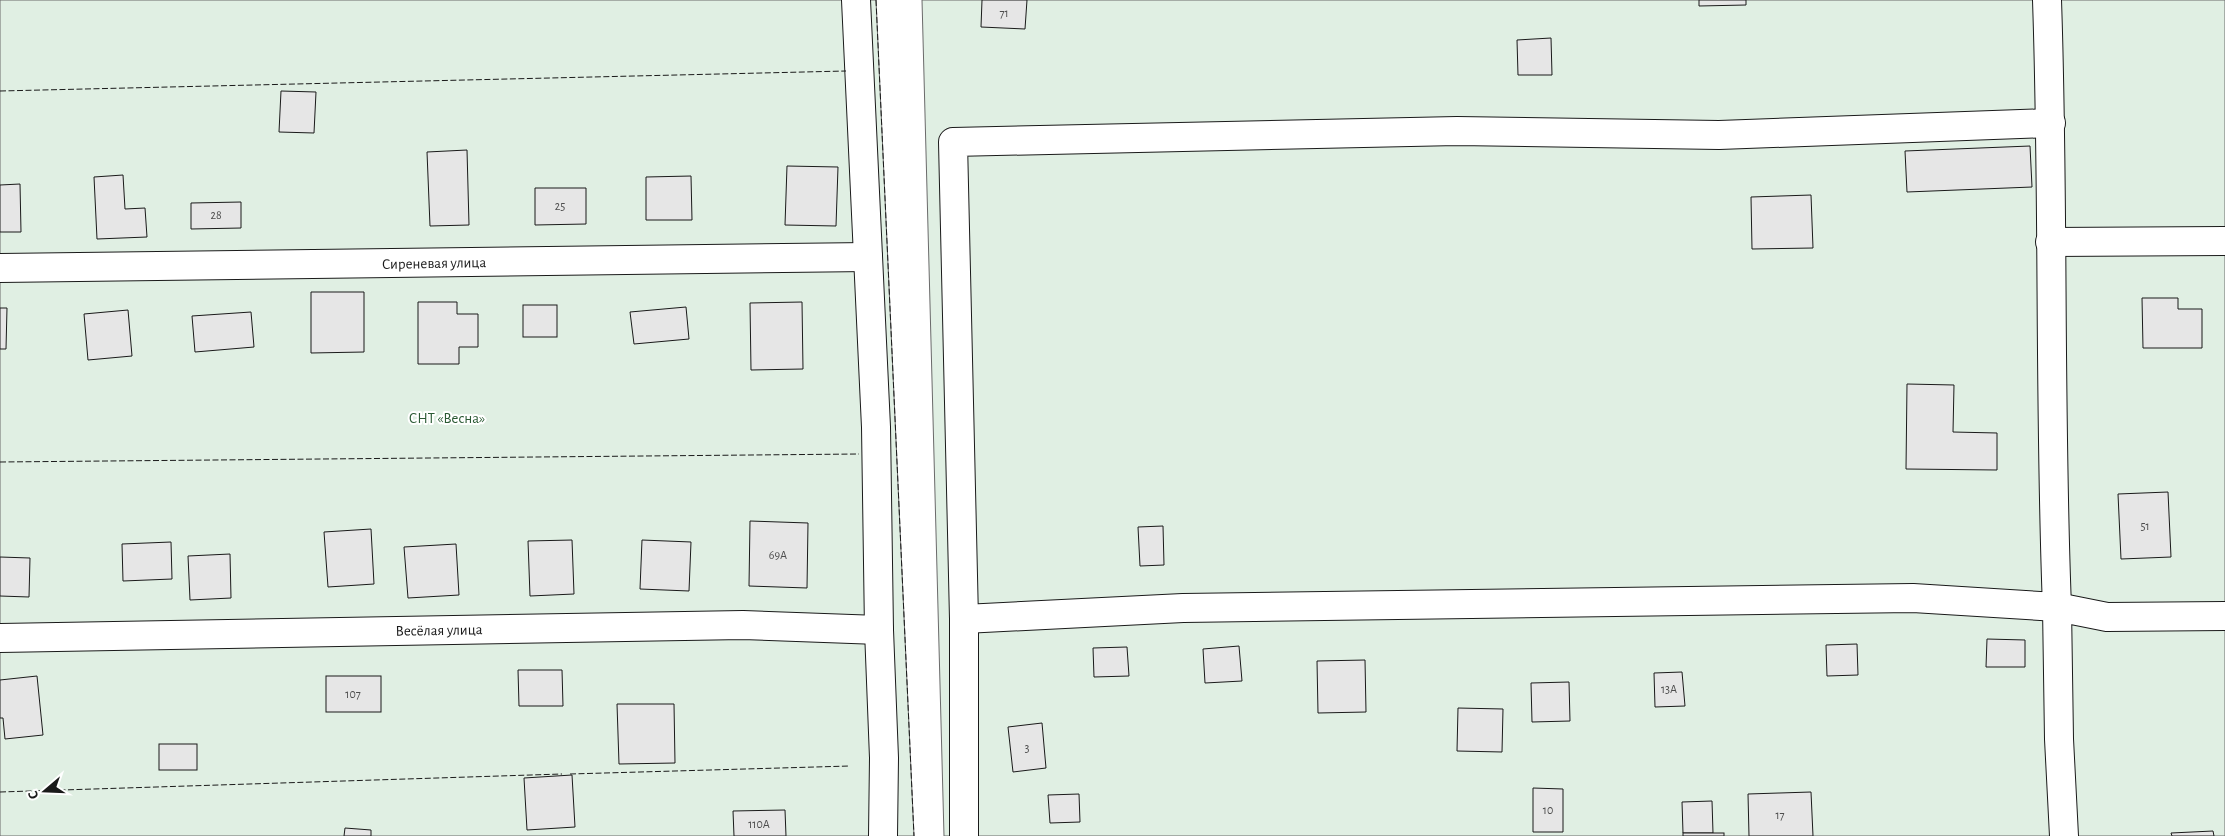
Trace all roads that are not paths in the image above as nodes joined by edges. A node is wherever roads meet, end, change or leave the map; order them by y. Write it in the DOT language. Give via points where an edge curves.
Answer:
graph roads {
  1 [pos="856,0"];
  2 [pos="2047,0"];
  3 [pos="2051,123"];
  4 [pos="2225,241"];
  5 [pos="2050,242"];
  6 [pos="868,258"];
  7 [pos="0,268"];
  8 [pos="2057,607"];
  9 [pos="2225,616"];
  10 [pos="964,619"];
  11 [pos="879,630"];
  12 [pos="0,638"];
  13 [pos="884,836"];
  14 [pos="964,836"];
  15 [pos="2064,836"];
  1 -- 6 [label="street"];
  2 -- 3 [label="street"];
  3 -- 5 [label="street"];
  3 -- 10 [label="street" via="1719,135 1457,130 953,142"];
  4 -- 5 [label="street"];
  5 -- 8 [label="street"];
  6 -- 7 [label="street, Сиреневая улица"];
  6 -- 11 [label="street" via="876,426"];
  8 -- 9 [label="street" via="2107,617"];
  8 -- 10 [label="street" via="1913,598 1193,608"];
  8 -- 15 [label="street"];
  10 -- 14 [label="street"];
  11 -- 12 [label="street, Весёлая улица" via="743,625"];
  11 -- 13 [label="street"];
}
